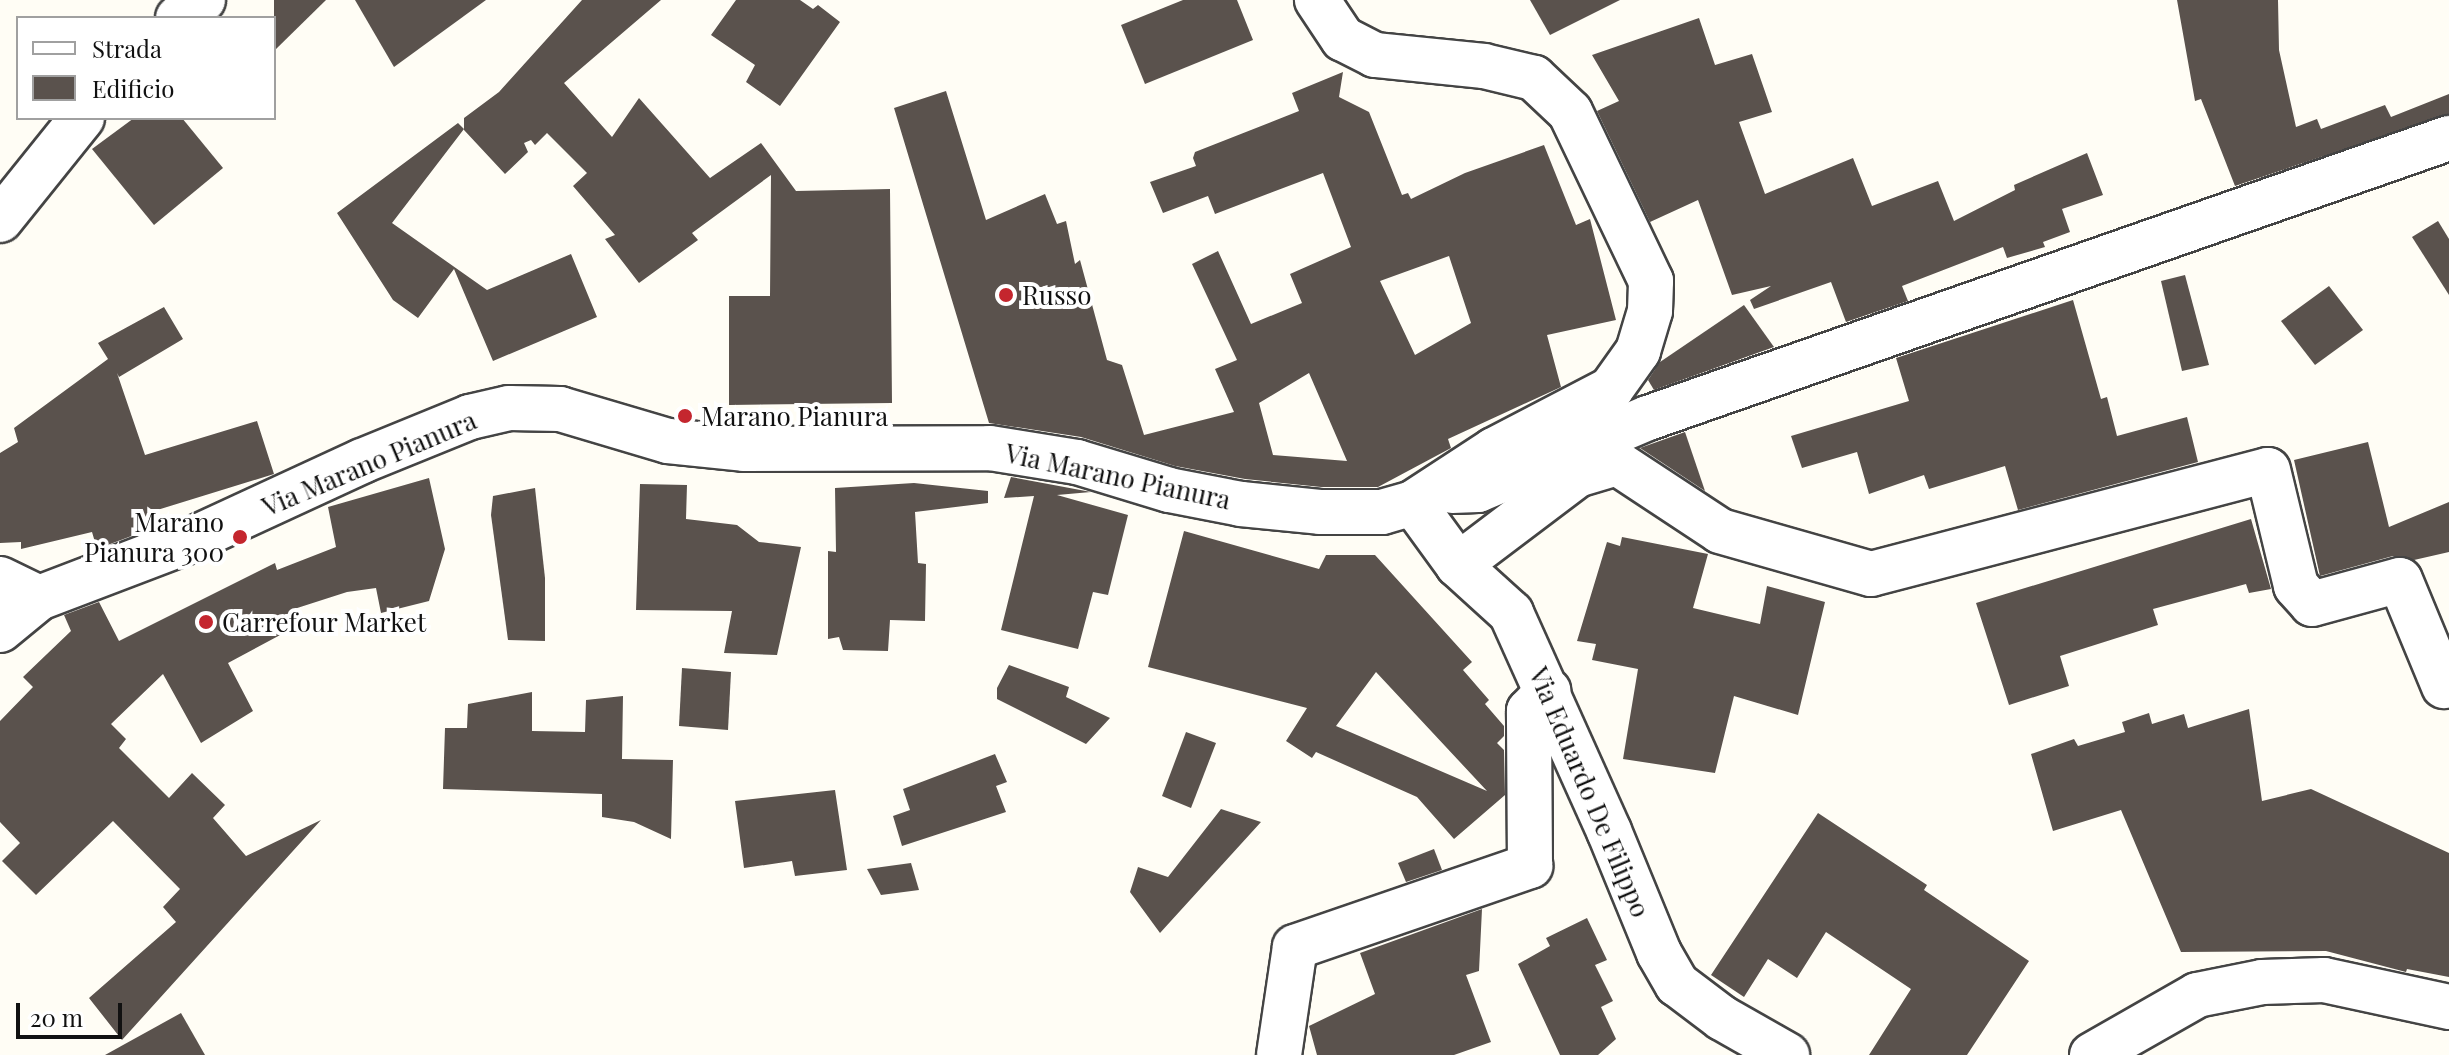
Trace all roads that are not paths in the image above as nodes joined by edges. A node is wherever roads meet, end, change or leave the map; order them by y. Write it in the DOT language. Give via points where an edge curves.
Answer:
graph roads {
  1 [pos="203,0"];
  2 [pos="1317,0"];
  3 [pos="181,16"];
  4 [pos="80,120"];
  5 [pos="2449,138"];
  6 [pos="0,220"];
  7 [pos="1425,496"];
  8 [pos="1458,565"];
  9 [pos="0,579"];
  10 [pos="39,598"];
  11 [pos="0,630"];
  12 [pos="2444,686"];
  13 [pos="1548,691"];
  14 [pos="2449,1007"];
  15 [pos="1279,1055"];
  16 [pos="1787,1055"];
  17 [pos="2092,1055"];
  1 -- 3 [label="street"];
  2 -- 7 [label="street, Via Marano Pianura" via="1343,39 1375,55 1484,66 1534,78 1570,112 1651,281 1650,311 1638,351 1611,389 1494,450"];
  4 -- 6 [label="street"];
  5 -- 7 [label="street" via="1648,418 1478,490"];
  7 -- 8 [label="street, Via Eduardo De Filippo"];
  7 -- 10 [label="street, Via Marano Pianura" via="1382,512 1320,512 1169,490 1077,462 990,448 744,449 668,441 560,409 509,408 470,417 191,540"];
  8 -- 12 [label="street" via="1577,475 1617,463 1720,531 1871,574 2268,470 2296,586 2312,604 2400,580"];
  8 -- 13 [label="street, Via Eduardo De Filippo" via="1511,613"];
  9 -- 10 [label="street"];
  10 -- 11 [label="street, Via Marano Pianura"];
  13 -- 15 [label="street" via="1529,711 1530,866 1295,947"];
  13 -- 16 [label="street, Via Eduardo De Filippo" via="1677,984 1722,1018"];
  14 -- 17 [label="street" via="2324,980 2262,982 2197,995"];
}
